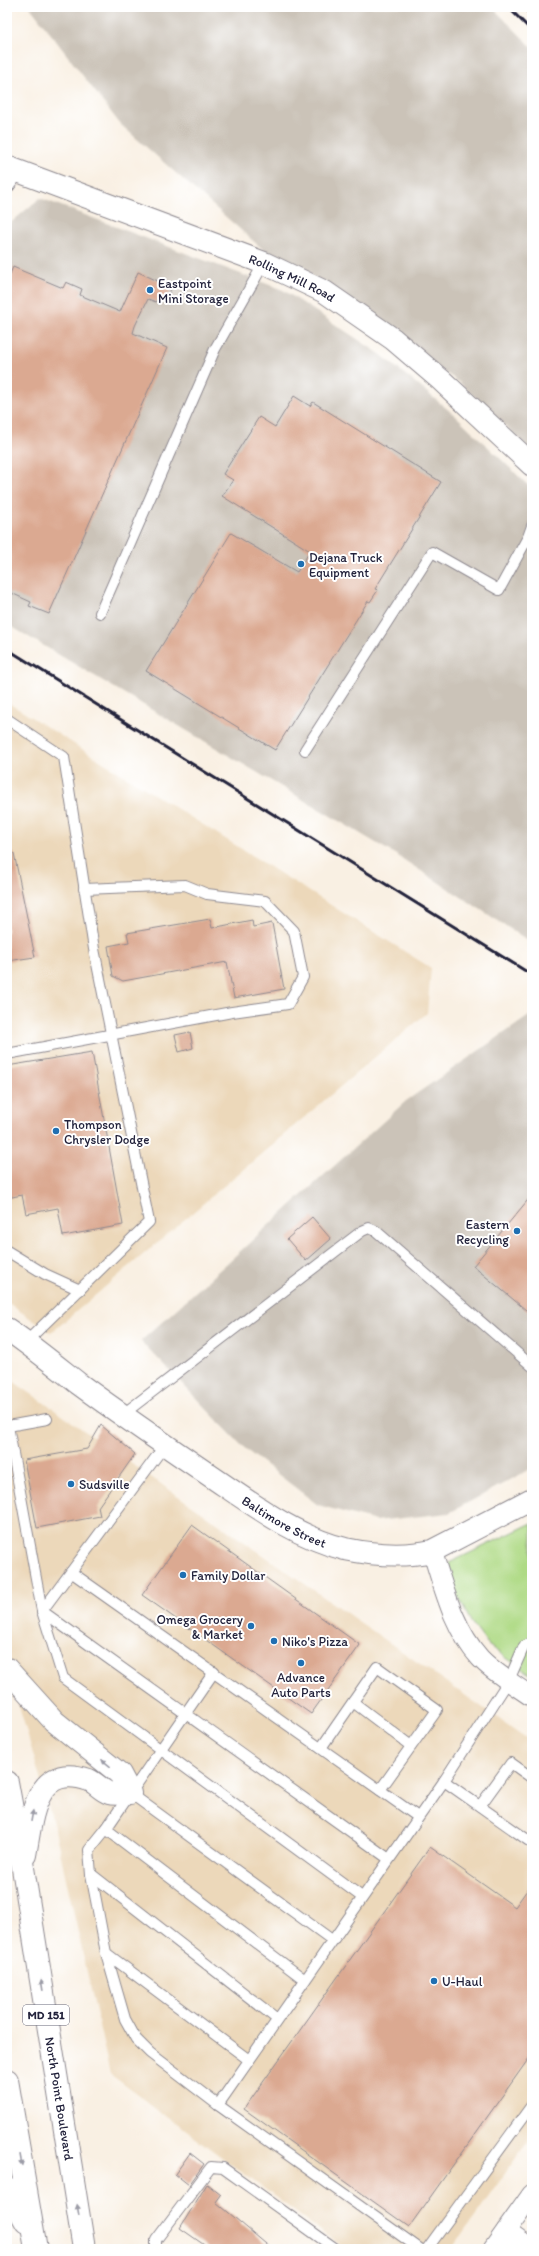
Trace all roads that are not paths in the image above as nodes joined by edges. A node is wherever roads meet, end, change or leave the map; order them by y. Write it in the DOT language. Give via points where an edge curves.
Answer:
graph roads {
  1 [pos="13,169"];
  2 [pos="7,189"];
  3 [pos="264,263"];
  4 [pos="532,464"];
  5 [pos="532,526"];
  6 [pos="100,612"];
  7 [pos="7,719"];
  8 [pos="304,750"];
  9 [pos="84,889"];
  10 [pos="111,1034"];
  11 [pos="7,1054"];
  12 [pos="7,1251"];
  13 [pos="80,1290"];
  14 [pos="7,1329"];
  15 [pos="26,1342"];
  16 [pos="532,1366"];
  17 [pos="122,1414"];
  18 [pos="47,1419"];
  19 [pos="165,1445"];
  20 [pos="532,1499"];
  21 [pos="432,1551"];
  22 [pos="71,1572"];
  23 [pos="42,1611"];
  24 [pos="532,1643"];
  25 [pos="7,1669"];
  26 [pos="214,1672"];
  27 [pos="509,1680"];
  28 [pos="532,1697"];
  29 [pos="353,1702"];
  30 [pos="185,1713"];
  31 [pos="411,1746"];
  32 [pos="321,1748"];
  33 [pos="160,1749"];
  34 [pos="532,1778"];
  35 [pos="444,1781"];
  36 [pos="7,1782"];
  37 [pos="380,1790"];
  38 [pos="130,1793"];
  39 [pos="480,1806"];
  40 [pos="418,1816"];
  41 [pos="106,1829"];
  42 [pos="532,1843"];
  43 [pos="389,1859"];
  44 [pos="23,1868"];
  45 [pos="91,1874"];
  46 [pos="362,1897"];
  47 [pos="332,1940"];
  48 [pos="106,1953"];
  49 [pos="305,1980"];
  50 [pos="277,2019"];
  51 [pos="249,2060"];
  52 [pos="7,2080"];
  53 [pos="218,2105"];
  54 [pos="532,2105"];
  55 [pos="7,2188"];
  56 [pos="532,2194"];
  57 [pos="506,2231"];
  58 [pos="36,2244"];
  59 [pos="84,2249"];
  60 [pos="156,2249"];
  61 [pos="336,2249"];
  62 [pos="420,2249"];
  63 [pos="427,2249"];
  64 [pos="493,2249"];
  65 [pos="531,2249"];
  1 -- 2 [label="lane"];
  1 -- 3 [label="street, Rolling Mill Road"];
  3 -- 4 [label="street, Rolling Mill Road" via="325,292 394,339"];
  3 -- 6 [label="lane" via="215,349"];
  5 -- 8 [label="lane" via="499,590 432,552"];
  7 -- 9 [label="lane" via="64,757"];
  9 -- 10 [label="lane"];
  9 -- 10 [label="lane" via="185,886 207,894 265,901 294,931 303,977 288,1004"];
  10 -- 11 [label="lane"];
  10 -- 13 [label="lane" via="149,1222"];
  12 -- 13 [label="lane" via="45,1274"];
  13 -- 15 [label="lane"];
  14 -- 15 [label="street, Baltimore Street"];
  15 -- 17 [label="street, Baltimore Street"];
  16 -- 17 [label="lane" via="376,1231 369,1228"];
  17 -- 19 [label="street, Baltimore Street"];
  18 -- 23 [label="lane" via="8,1426"];
  19 -- 21 [label="street, Baltimore Street" via="248,1502 302,1532 326,1542 345,1549 393,1555 414,1555"];
  19 -- 22 [label="lane"];
  20 -- 21 [label="street, Baltimore Street"];
  21 -- 27 [label="street" via="454,1618 466,1639 481,1658"];
  22 -- 23 [label="lane"];
  22 -- 26 [label="lane"];
  23 -- 30 [label="lane"];
  23 -- 33 [label="lane" via="63,1678"];
  24 -- 27 [label="lane" via="524,1646"];
  38 -- 25 [label="street, one-way" via="120,1774 54,1721"];
  26 -- 30 [label="lane"];
  26 -- 32 [label="lane"];
  27 -- 28 [label="street"];
  27 -- 35 [label="lane"];
  29 -- 31 [label="lane"];
  29 -- 31 [label="lane" via="377,1667 437,1710"];
  29 -- 32 [label="lane"];
  30 -- 33 [label="lane"];
  30 -- 43 [label="lane"];
  31 -- 37 [label="lane"];
  32 -- 37 [label="lane"];
  33 -- 38 [label="lane"];
  33 -- 46 [label="lane"];
  34 -- 39 [label="lane" via="511,1763"];
  35 -- 39 [label="lane"];
  35 -- 40 [label="lane"];
  36 -- 44 [label="street, North Point Boulevard / MD 151"];
  37 -- 40 [label="lane"];
  38 -- 41 [label="lane"];
  44 -- 38 [label="street, one-way" via="34,1804 42,1788 66,1776 89,1780 108,1793"];
  38 -- 47 [label="lane"];
  39 -- 42 [label="lane"];
  40 -- 43 [label="lane"];
  41 -- 45 [label="lane" via="90,1850"];
  41 -- 49 [label="lane"];
  43 -- 46 [label="lane"];
  59 -- 44 [label="street, North Point Boulevard / MD 151, one-way"];
  45 -- 48 [label="lane"];
  45 -- 50 [label="lane"];
  46 -- 47 [label="lane"];
  47 -- 49 [label="lane"];
  48 -- 51 [label="lane"];
  48 -- 53 [label="lane" via="125,2019 136,2039 150,2054"];
  49 -- 50 [label="lane"];
  50 -- 51 [label="lane"];
  51 -- 53 [label="lane"];
  52 -- 58 [label="street, one-way"];
  53 -- 62 [label="lane"];
  54 -- 63 [label="lane"];
  55 -- 58 [label="street"];
  56 -- 57 [label="street"];
  57 -- 64 [label="street"];
  57 -- 65 [label="street"];
  60 -- 61 [label="lane" via="156,2240 211,2167 223,2168"];
}
